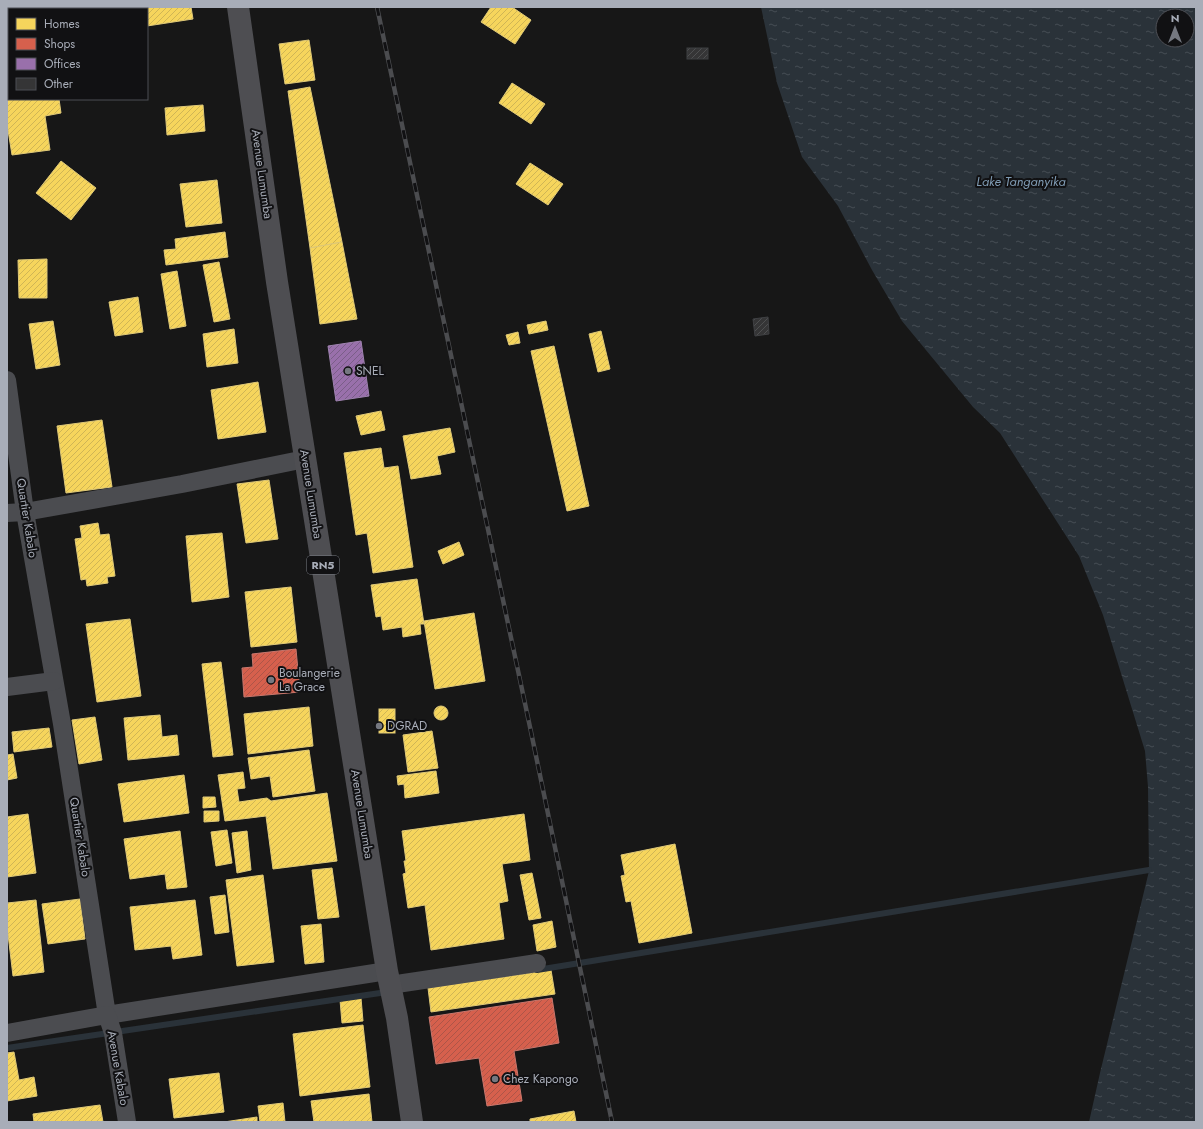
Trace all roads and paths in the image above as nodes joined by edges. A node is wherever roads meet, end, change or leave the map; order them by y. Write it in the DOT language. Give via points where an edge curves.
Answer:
graph roads {
  1 [pos="238,7"];
  2 [pos="7,380"];
  3 [pos="305,459"];
  4 [pos="26,512"];
  5 [pos="7,513"];
  6 [pos="54,681"];
  7 [pos="7,687"];
  8 [pos="537,963"];
  9 [pos="389,978"];
  10 [pos="107,1015"];
  11 [pos="7,1033"];
  12 [pos="127,1122"];
  13 [pos="412,1122"];
  1 -- 3 [label="highway, Avenue Lumumba / RN5"];
  2 -- 4 [label="street, Quartier Kabalo"];
  3 -- 4 [label="street"];
  3 -- 9 [label="highway, Avenue Lumumba / RN5"];
  4 -- 5 [label="street"];
  4 -- 6 [label="street, Quartier Kabalo"];
  6 -- 7 [label="street"];
  6 -- 10 [label="street, Quartier Kabalo"];
  8 -- 9 [label="street"];
  9 -- 10 [label="street"];
  9 -- 13 [label="highway, Avenue Lumumba / RN5"];
  10 -- 11 [label="street"];
  10 -- 12 [label="street, Avenue Kabalo" via="113,1033"];
}
